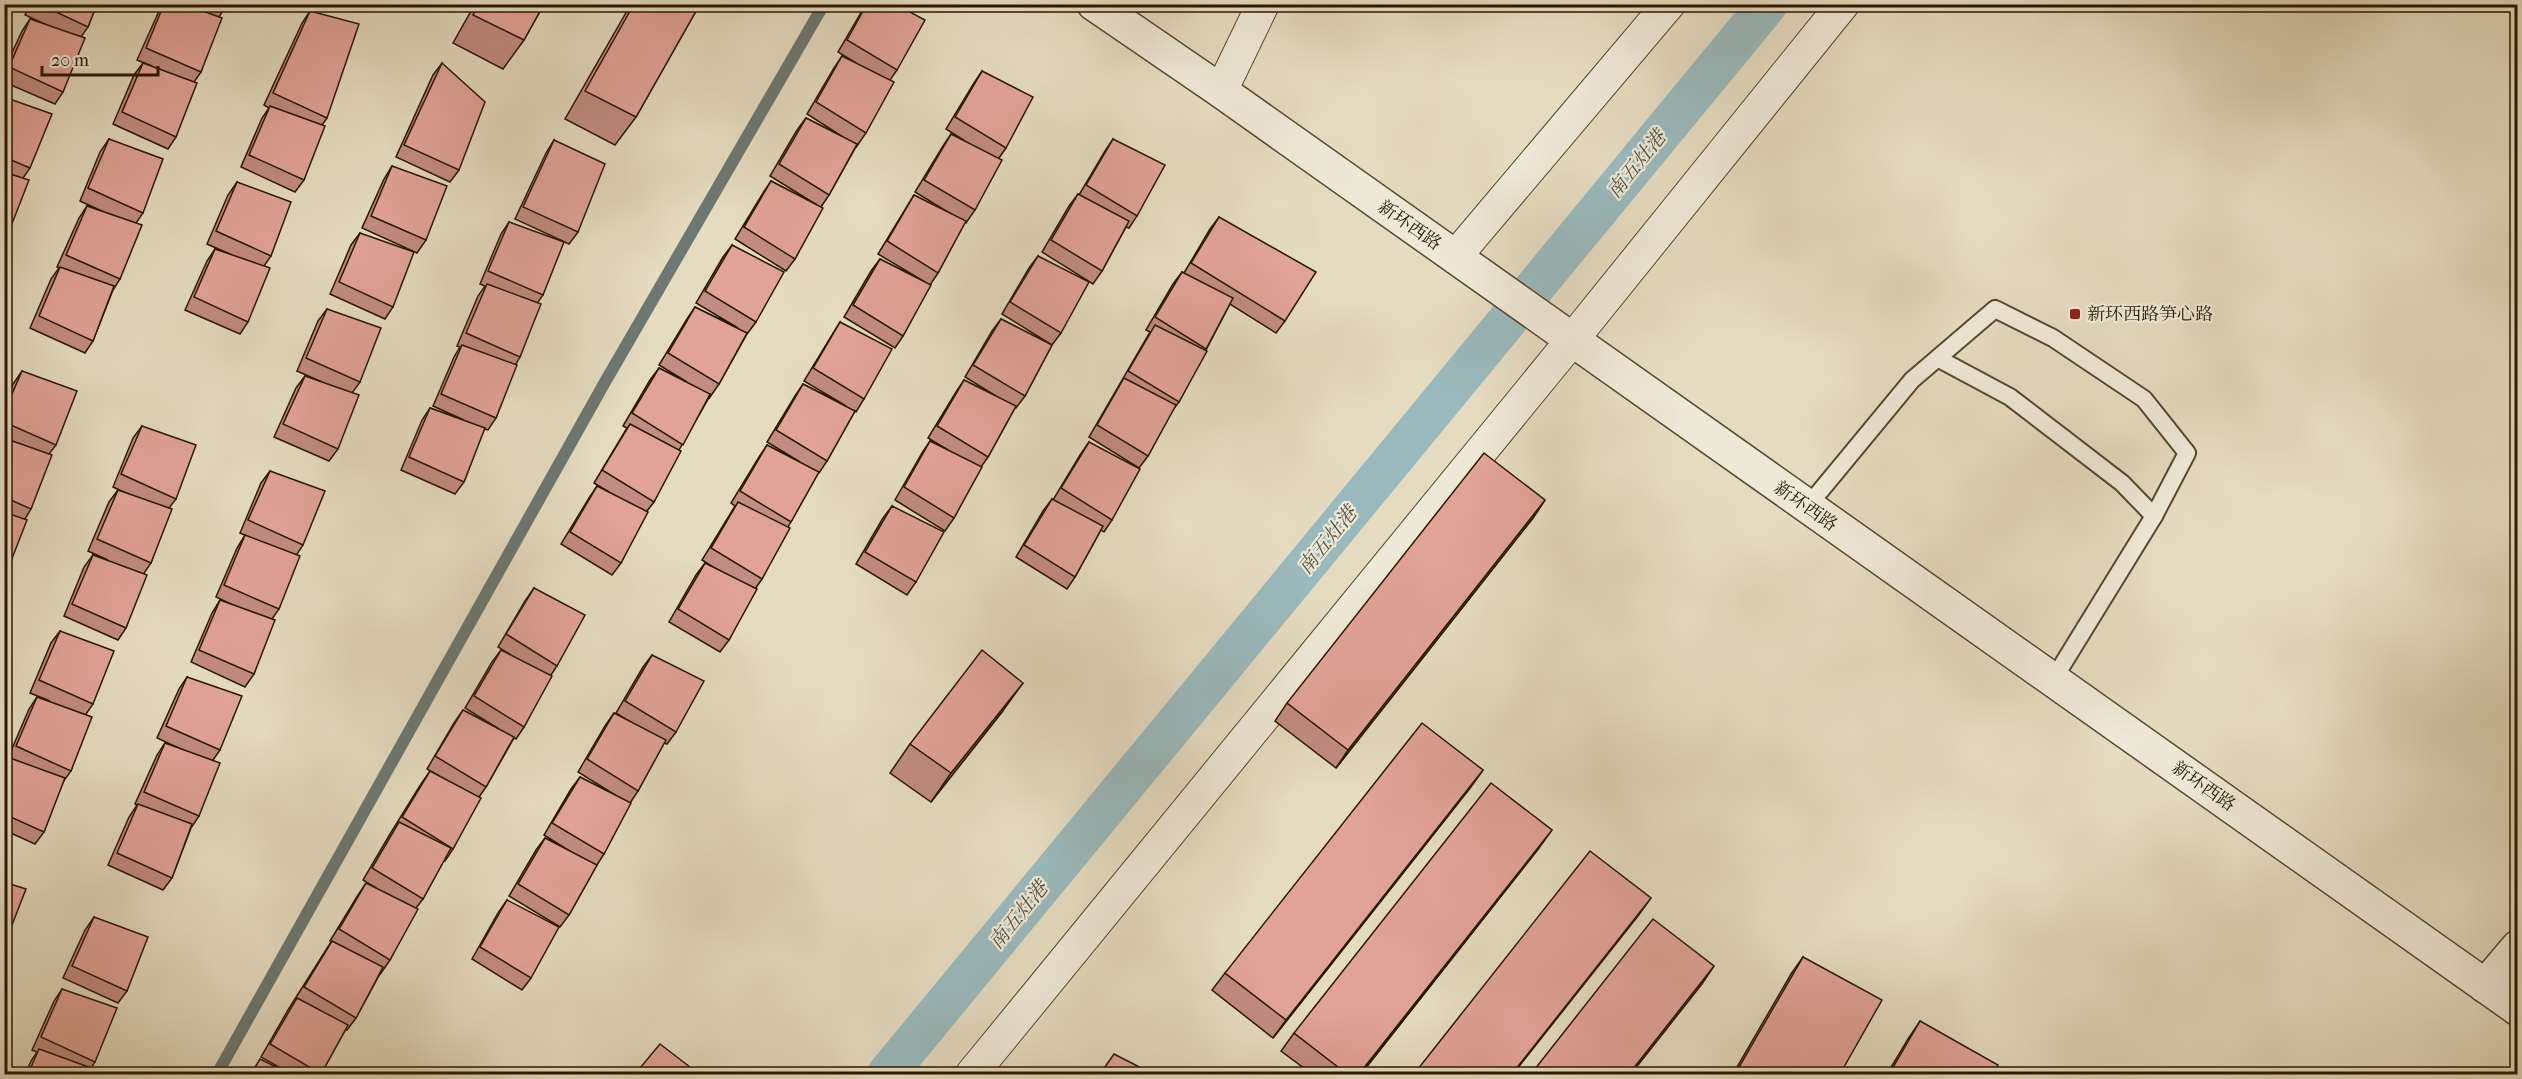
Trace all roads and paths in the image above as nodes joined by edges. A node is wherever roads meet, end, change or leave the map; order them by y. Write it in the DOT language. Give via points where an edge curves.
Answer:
graph roads {
  1 [pos="1094,4"];
  2 [pos="1263,4"];
  3 [pos="1669,4"];
  4 [pos="1843,4"];
  5 [pos="1221,91"];
  6 [pos="1468,266"];
  7 [pos="1564,334"];
  8 [pos="1940,359"];
  9 [pos="1807,507"];
  10 [pos="2154,516"];
  11 [pos="2053,680"];
  12 [pos="2517,947"];
  13 [pos="2485,986"];
  14 [pos="2517,1009"];
  15 [pos="972,1074"];
  1 -- 5 [label="street, 新环西路"];
  2 -- 5 [label="street"];
  3 -- 6 [label="street"];
  4 -- 7 [label="street"];
  5 -- 6 [label="street, 新环西路"];
  6 -- 7 [label="street, 新环西路"];
  7 -- 9 [label="street, 新环西路"];
  7 -- 15 [label="street"];
  8 -- 9 [label="lane" via="1912,380"];
  8 -- 10 [label="lane" via="2010,397 2122,483"];
  8 -- 10 [label="lane" via="1995,309 2053,338 2144,399 2187,453"];
  9 -- 11 [label="street, 新环西路"];
  10 -- 11 [label="lane"];
  11 -- 13 [label="street, 新环西路"];
  12 -- 13 [label="street"];
  13 -- 14 [label="street, 新环西路"];
}
